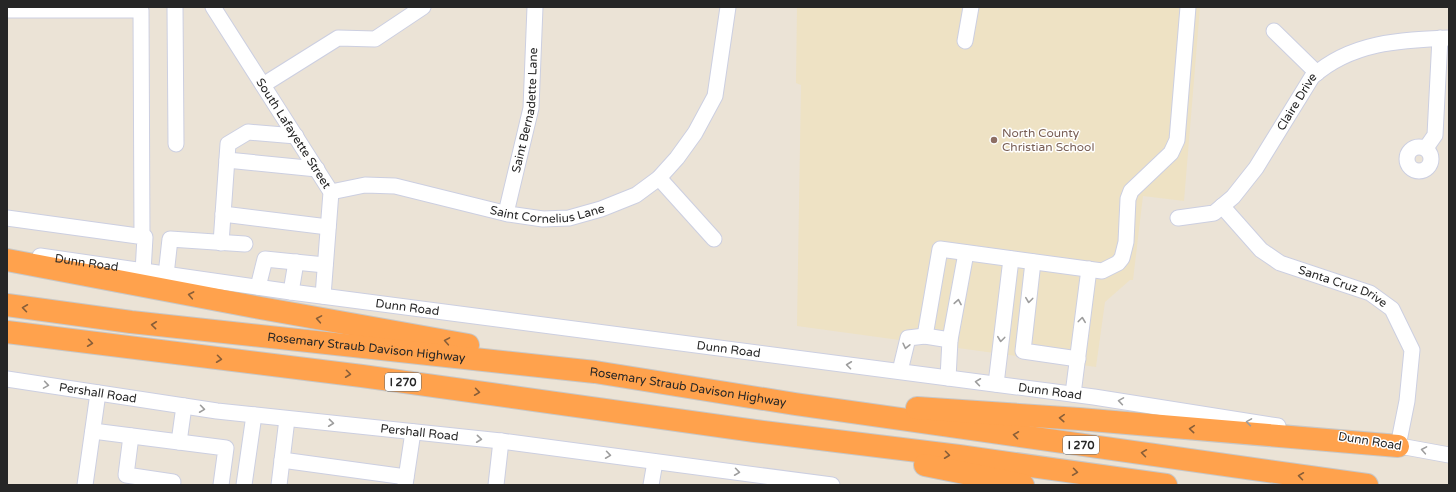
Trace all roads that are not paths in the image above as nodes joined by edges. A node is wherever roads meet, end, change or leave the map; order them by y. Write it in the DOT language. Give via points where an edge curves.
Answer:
graph roads {
  1 [pos="175,7"];
  2 [pos="213,7"];
  3 [pos="423,7"];
  4 [pos="535,7"];
  5 [pos="728,7"];
  6 [pos="970,7"];
  7 [pos="1188,7"];
  8 [pos="7,10"];
  9 [pos="1274,31"];
  10 [pos="1444,38"];
  11 [pos="965,41"];
  12 [pos="1317,73"];
  13 [pos="263,85"];
  14 [pos="296,136"];
  15 [pos="176,144"];
  16 [pos="1426,148"];
  17 [pos="227,160"];
  18 [pos="317,169"];
  19 [pos="659,178"];
  20 [pos="331,192"];
  21 [pos="1222,206"];
  22 [pos="506,213"];
  23 [pos="224,214"];
  24 [pos="7,218"];
  25 [pos="1178,218"];
  26 [pos="328,227"];
  27 [pos="142,237"];
  28 [pos="714,239"];
  29 [pos="221,243"];
  30 [pos="245,244"];
  31 [pos="7,252"];
  32 [pos="966,253"];
  33 [pos="1011,259"];
  34 [pos="7,260"];
  35 [pos="296,262"];
  36 [pos="1033,262"];
  37 [pos="325,266"];
  38 [pos="1089,269"];
  39 [pos="142,272"];
  40 [pos="166,275"];
  41 [pos="258,287"];
  42 [pos="291,292"];
  43 [pos="323,296"];
  44 [pos="7,305"];
  45 [pos="7,332"];
  46 [pos="926,336"];
  47 [pos="51,338"];
  48 [pos="950,340"];
  49 [pos="7,347"];
  50 [pos="1078,359"];
  51 [pos="900,371"];
  52 [pos="595,372"];
  53 [pos="948,378"];
  54 [pos="7,379"];
  55 [pos="996,384"];
  56 [pos="98,393"];
  57 [pos="1073,394"];
  58 [pos="795,404"];
  59 [pos="184,406"];
  60 [pos="254,415"];
  61 [pos="287,419"];
  62 [pos="93,431"];
  63 [pos="755,431"];
  64 [pos="412,432"];
  65 [pos="131,436"];
  66 [pos="501,441"];
  67 [pos="180,442"];
  68 [pos="1398,446"];
  69 [pos="1449,455"];
  70 [pos="282,460"];
  71 [pos="654,462"];
  72 [pos="406,481"];
  73 [pos="173,482"];
  74 [pos="85,485"];
  75 [pos="221,485"];
  76 [pos="244,485"];
  77 [pos="279,485"];
  78 [pos="496,485"];
  79 [pos="652,485"];
  80 [pos="827,485"];
  81 [pos="1023,485"];
  82 [pos="1166,485"];
  83 [pos="1367,485"];
  1 -- 15 [label="street"];
  2 -- 13 [label="street, South Lafayette Street"];
  3 -- 13 [label="street" via="375,39 338,38"];
  4 -- 22 [label="street, Saint Bernadette Lane" via="531,108"];
  5 -- 19 [label="street, Saint Cornelius Lane" via="715,96 695,133"];
  6 -- 11 [label="street"];
  7 -- 38 [label="street" via="1177,140 1171,153 1131,191 1122,258 1118,263 1102,271"];
  8 -- 27 [label="street" via="142,10"];
  9 -- 12 [label="street"];
  10 -- 12 [label="street, Claire Drive" via="1395,41 1365,48 1324,67"];
  10 -- 16 [label="street" via="1435,135"];
  12 -- 21 [label="street, Claire Drive" via="1312,77 1256,168"];
  13 -- 14 [label="street, South Lafayette Street"];
  14 -- 17 [label="street" via="248,132 228,144"];
  14 -- 18 [label="street, South Lafayette Street"];
  17 -- 18 [label="street"];
  17 -- 23 [label="street"];
  18 -- 20 [label="street, South Lafayette Street"];
  19 -- 22 [label="street, Saint Cornelius Lane" via="636,195 569,218 543,219"];
  19 -- 28 [label="street"];
  20 -- 22 [label="street, Saint Cornelius Lane" via="365,185 395,186"];
  20 -- 26 [label="street, South Lafayette Street"];
  21 -- 25 [label="street, Claire Drive" via="1214,213"];
  21 -- 68 [label="street, Santa Cruz Drive" via="1261,250 1280,263 1370,293 1392,309 1412,350 1407,401"];
  23 -- 26 [label="street"];
  23 -- 29 [label="street"];
  24 -- 27 [label="street"];
  26 -- 37 [label="street, South Lafayette Street"];
  27 -- 39 [label="street" via="145,237"];
  29 -- 30 [label="street"];
  29 -- 40 [label="street" via="170,239"];
  31 -- 39 [label="street, Dunn Road"];
  32 -- 33 [label="street"];
  32 -- 46 [label="street" via="940,249"];
  48 -- 32 [label="street, one-way"];
  33 -- 36 [label="street"];
  33 -- 55 [label="street, one-way"];
  52 -- 34 [label="highway, one-way" via="464,344"];
  35 -- 37 [label="street"];
  35 -- 41 [label="street" via="264,259"];
  35 -- 42 [label="street"];
  36 -- 38 [label="street"];
  36 -- 50 [label="street, one-way" via="1023,351"];
  37 -- 43 [label="street, South Lafayette Street"];
  50 -- 38 [label="street, one-way"];
  39 -- 40 [label="street, Dunn Road"];
  40 -- 41 [label="street, Dunn Road"];
  41 -- 42 [label="street, Dunn Road"];
  42 -- 43 [label="street, Dunn Road"];
  51 -- 43 [label="street, Dunn Road, one-way"];
  52 -- 44 [label="highway, Rosemary Straub Davison Highway / I 270, one-way" via="131,322"];
  45 -- 47 [label="highway, I 270"];
  46 -- 48 [label="street"];
  46 -- 51 [label="street, one-way" via="908,338"];
  47 -- 49 [label="highway"];
  47 -- 63 [label="highway, I 270, one-way" via="362,376"];
  48 -- 53 [label="street"];
  50 -- 57 [label="street"];
  51 -- 53 [label="street, Dunn Road"];
  52 -- 58 [label="highway, Rosemary Straub Davison Highway / I 270"];
  55 -- 53 [label="street, Dunn Road, one-way"];
  54 -- 56 [label="street, Pershall Road, one-way"];
  55 -- 57 [label="street, Dunn Road"];
  56 -- 59 [label="street, Pershall Road"];
  56 -- 62 [label="street"];
  68 -- 57 [label="street, Dunn Road, one-way"];
  68 -- 58 [label="highway, one-way" via="852,403 821,401"];
  83 -- 58 [label="highway, Rosemary Straub Davison Highway / I 270, one-way"];
  59 -- 60 [label="street, Pershall Road, one-way"];
  59 -- 67 [label="street"];
  60 -- 61 [label="street, Pershall Road"];
  60 -- 76 [label="street"];
  61 -- 64 [label="street, Pershall Road, one-way"];
  61 -- 70 [label="street"];
  62 -- 65 [label="street"];
  62 -- 74 [label="street"];
  63 -- 81 [label="highway"];
  63 -- 82 [label="highway, I 270, one-way"];
  64 -- 66 [label="street, Pershall Road, one-way"];
  64 -- 72 [label="street"];
  65 -- 67 [label="street"];
  65 -- 73 [label="street" via="126,475"];
  66 -- 71 [label="street, Pershall Road, one-way"];
  66 -- 78 [label="street"];
  67 -- 75 [label="street" via="226,448"];
  69 -- 68 [label="street, Dunn Road, one-way"];
  70 -- 72 [label="street"];
  70 -- 77 [label="street"];
  71 -- 79 [label="street"];
  71 -- 80 [label="street, Pershall Road, one-way"];
}
